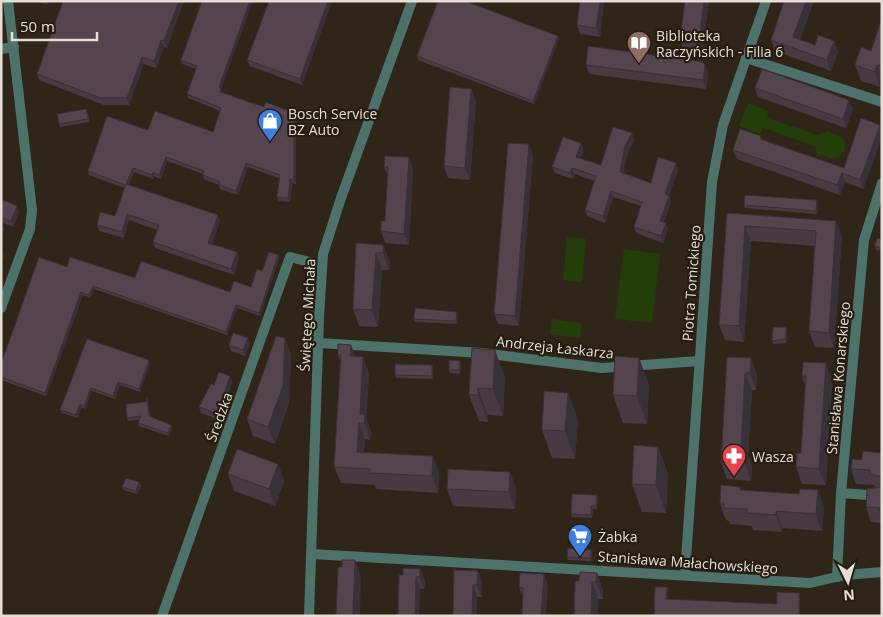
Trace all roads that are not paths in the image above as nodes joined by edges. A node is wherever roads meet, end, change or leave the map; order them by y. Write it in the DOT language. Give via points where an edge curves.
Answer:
graph roads {
  1 [pos="8,1"];
  2 [pos="412,1"];
  3 [pos="766,1"];
  4 [pos="14,48"];
  5 [pos="1,49"];
  6 [pos="746,58"];
  7 [pos="882,102"];
  8 [pos="882,183"];
  9 [pos="321,266"];
  10 [pos="1,308"];
  11 [pos="318,343"];
  12 [pos="699,361"];
  13 [pos="841,493"];
  14 [pos="882,496"];
  15 [pos="312,554"];
  16 [pos="882,572"];
  17 [pos="685,574"];
  18 [pos="837,577"];
  19 [pos="162,616"];
  20 [pos="310,616"];
  1 -- 4 [label="street"];
  2 -- 9 [label="street, Świętego Michała" via="335,216"];
  3 -- 6 [label="street, Piotra Tomickiego"];
  4 -- 5 [label="street"];
  4 -- 10 [label="street" via="32,210 30,229"];
  6 -- 7 [label="street"];
  6 -- 12 [label="street, Piotra Tomickiego" via="723,126 712,182"];
  8 -- 13 [label="street, Stanisława Konarskiego" via="864,240"];
  9 -- 11 [label="street, Świętego Michała"];
  9 -- 19 [label="street, Średzka" via="290,257"];
  11 -- 12 [label="street, Andrzeja Łaskarza" via="475,352 602,368"];
  11 -- 15 [label="street, Świętego Michała"];
  12 -- 17 [label="street, Piotra Tomickiego"];
  13 -- 14 [label="street"];
  13 -- 18 [label="street, Stanisława Konarskiego"];
  15 -- 17 [label="street, Stanisława Małachowskiego"];
  15 -- 20 [label="street, Świętego Michała"];
  16 -- 18 [label="street, Stanisława Małachowskiego"];
  17 -- 18 [label="street, Stanisława Małachowskiego" via="810,583"];
}
